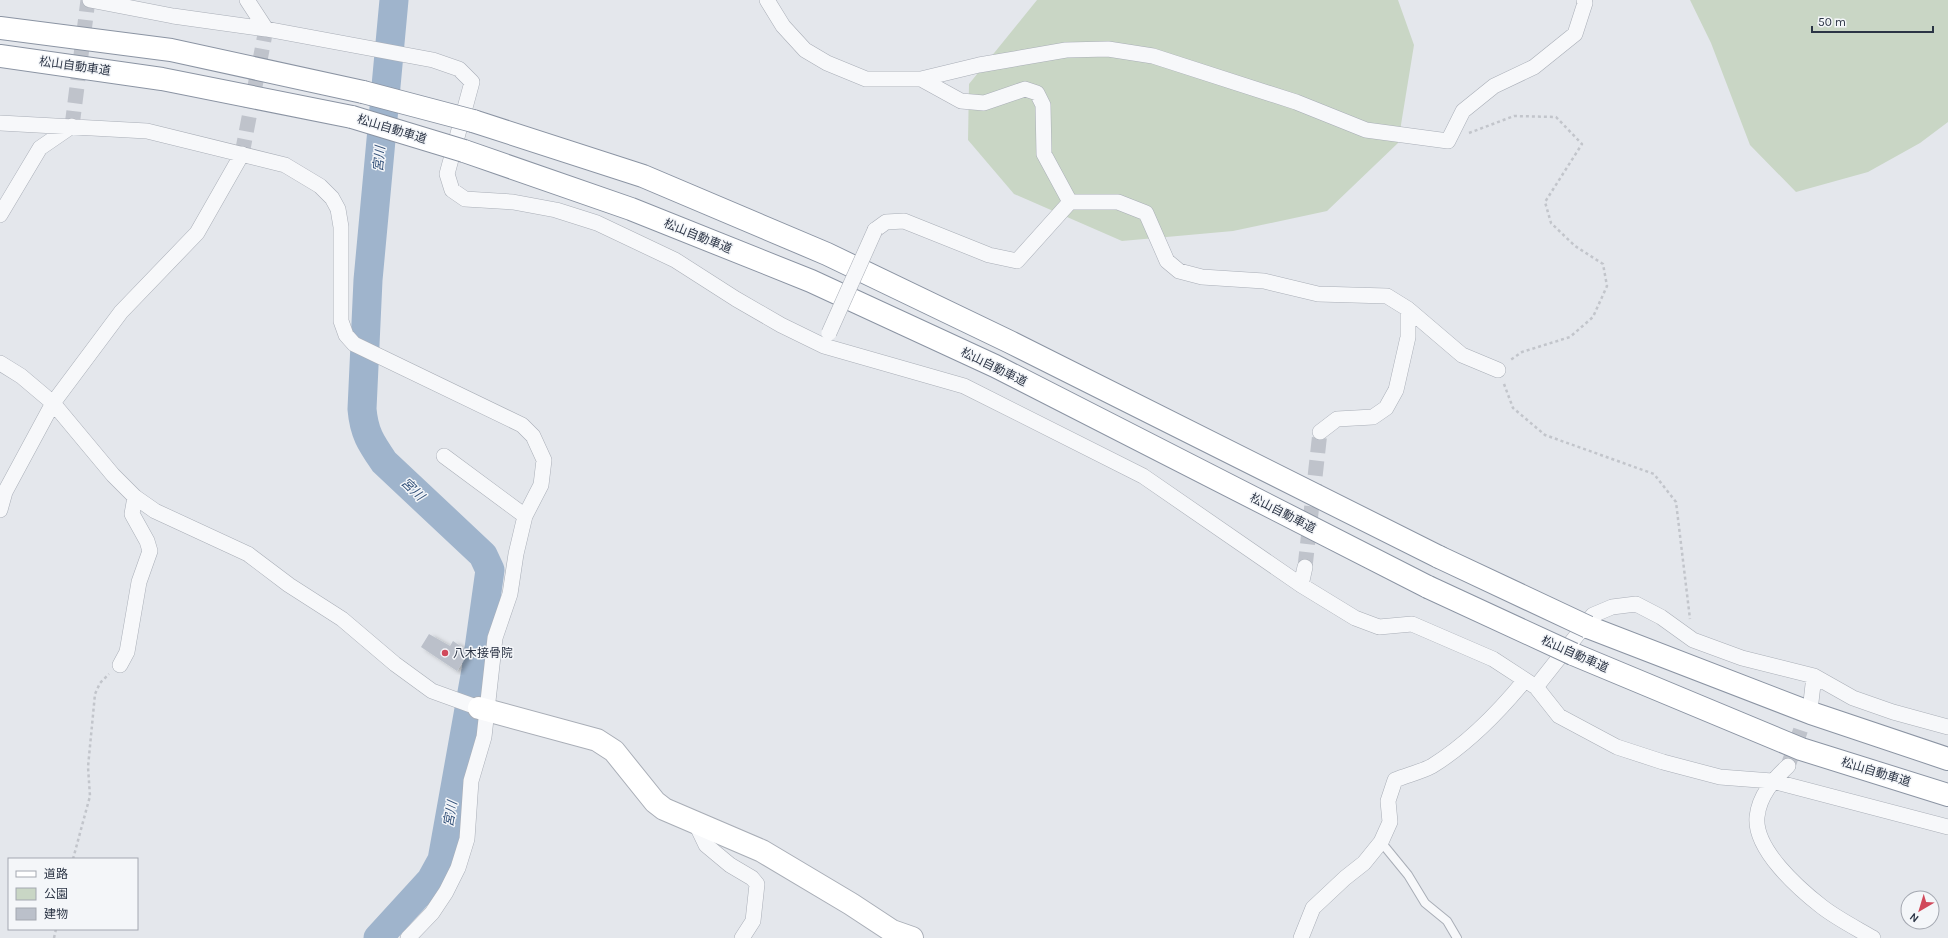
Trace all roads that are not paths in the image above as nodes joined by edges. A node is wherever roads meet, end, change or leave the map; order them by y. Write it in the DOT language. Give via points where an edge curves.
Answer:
graph roads {
  1 [pos="90,0"];
  2 [pos="247,0"];
  3 [pos="767,0"];
  4 [pos="1584,0"];
  5 [pos="0,28"];
  6 [pos="266,29"];
  7 [pos="0,56"];
  8 [pos="921,79"];
  9 [pos="0,123"];
  10 [pos="72,126"];
  11 [pos="242,154"];
  12 [pos="1070,202"];
  13 [pos="2,207"];
  14 [pos="1408,309"];
  15 [pos="827,339"];
  16 [pos="0,363"];
  17 [pos="1498,370"];
  18 [pos="53,404"];
  19 [pos="1320,432"];
  20 [pos="444,456"];
  21 [pos="135,497"];
  22 [pos="0,510"];
  23 [pos="525,516"];
  24 [pos="1305,567"];
  25 [pos="1301,585"];
  26 [pos="120,665"];
  27 [pos="1814,676"];
  28 [pos="1530,683"];
  29 [pos="1811,702"];
  30 [pos="476,707"];
  31 [pos="1948,727"];
  32 [pos="1948,759"];
  33 [pos="1788,766"];
  34 [pos="1772,781"];
  35 [pos="1948,795"];
  36 [pos="694,822"];
  37 [pos="1948,827"];
  38 [pos="1381,842"];
  39 [pos="408,938"];
  40 [pos="742,938"];
  41 [pos="912,938"];
  42 [pos="1301,938"];
  43 [pos="1457,938"];
  44 [pos="1873,938"];
  1 -- 6 [label="street" via="173,16"];
  2 -- 6 [label="street"];
  3 -- 8 [label="street" via="783,26 805,50 827,63 866,79"];
  4 -- 8 [label="street" via="1586,3 1575,34 1534,67 1494,86 1463,111 1448,140 1366,130 1296,102 1153,56 1108,49 1066,50 979,65"];
  5 -- 32 [label="main road, bridge" via="171,50 363,92 473,121 643,176 827,254 1010,342 1439,557 1588,627 1811,713"];
  6 -- 15 [label="street" via="433,60 459,69 472,82 447,174 452,190 465,199 527,204 597,223 675,260 762,314"];
  7 -- 35 [label="main road, 松山自動車道, bridge" via="162,79 352,117 464,151 631,209 811,281 995,366 1428,587 1573,654 1801,749"];
  8 -- 12 [label="street" via="961,101 984,103 1025,89 1037,93 1043,105 1044,154"];
  9 -- 10 [label="street"];
  10 -- 11 [label="street" via="147,131"];
  10 -- 13 [label="street" via="40,148"];
  11 -- 18 [label="street" via="197,233 120,312"];
  11 -- 23 [label="street" via="284,165 320,186 338,208 341,227 341,321 346,336 354,344 522,425 533,436 544,460 541,485"];
  12 -- 14 [label="street" via="1118,202 1146,213 1167,261 1180,271 1202,277 1264,281 1318,294 1387,296"];
  12 -- 15 [label="street, bridge" via="1016,261 989,255 904,221 886,222 875,230"];
  14 -- 17 [label="street" via="1462,355"];
  14 -- 19 [label="street" via="1408,337 1396,390 1386,408 1374,417 1337,419"];
  15 -- 25 [label="street" via="964,386 1143,476"];
  16 -- 18 [label="street" via="21,376"];
  18 -- 21 [label="street"];
  18 -- 22 [label="street" via="6,492"];
  20 -- 23 [label="street"];
  21 -- 26 [label="street" via="132,514 150,551 139,582 127,652"];
  21 -- 30 [label="street" via="155,511 248,554 342,619 395,664 432,691"];
  23 -- 30 [label="street" via="510,594"];
  24 -- 25 [label="street"];
  25 -- 28 [label="street" via="1355,618 1379,627 1412,624 1493,659"];
  27 -- 28 [label="street" via="1742,658 1693,640 1661,617 1636,604 1612,607 1593,615"];
  27 -- 29 [label="street"];
  27 -- 31 [label="street" via="1853,698"];
  28 -- 34 [label="street" via="1559,716 1617,747 1720,777"];
  28 -- 38 [label="street" via="1463,744 1431,766 1394,780 1388,801 1390,822"];
  30 -- 36 [label="main road" via="597,740 614,751 655,802 664,809"];
  30 -- 39 [label="street" via="484,737 472,781 467,839 458,868 446,892 432,913"];
  33 -- 34 [label="street"];
  34 -- 37 [label="street"];
  34 -- 44 [label="street" via="1757,818 1761,840 1774,862 1821,906"];
  36 -- 40 [label="street" via="706,845 758,884 753,921"];
  36 -- 41 [label="main road" via="762,851 892,931"];
  38 -- 42 [label="street" via="1364,862 1313,908"];
  38 -- 43 [label="lane" via="1404,870 1425,904 1447,921"];
}
